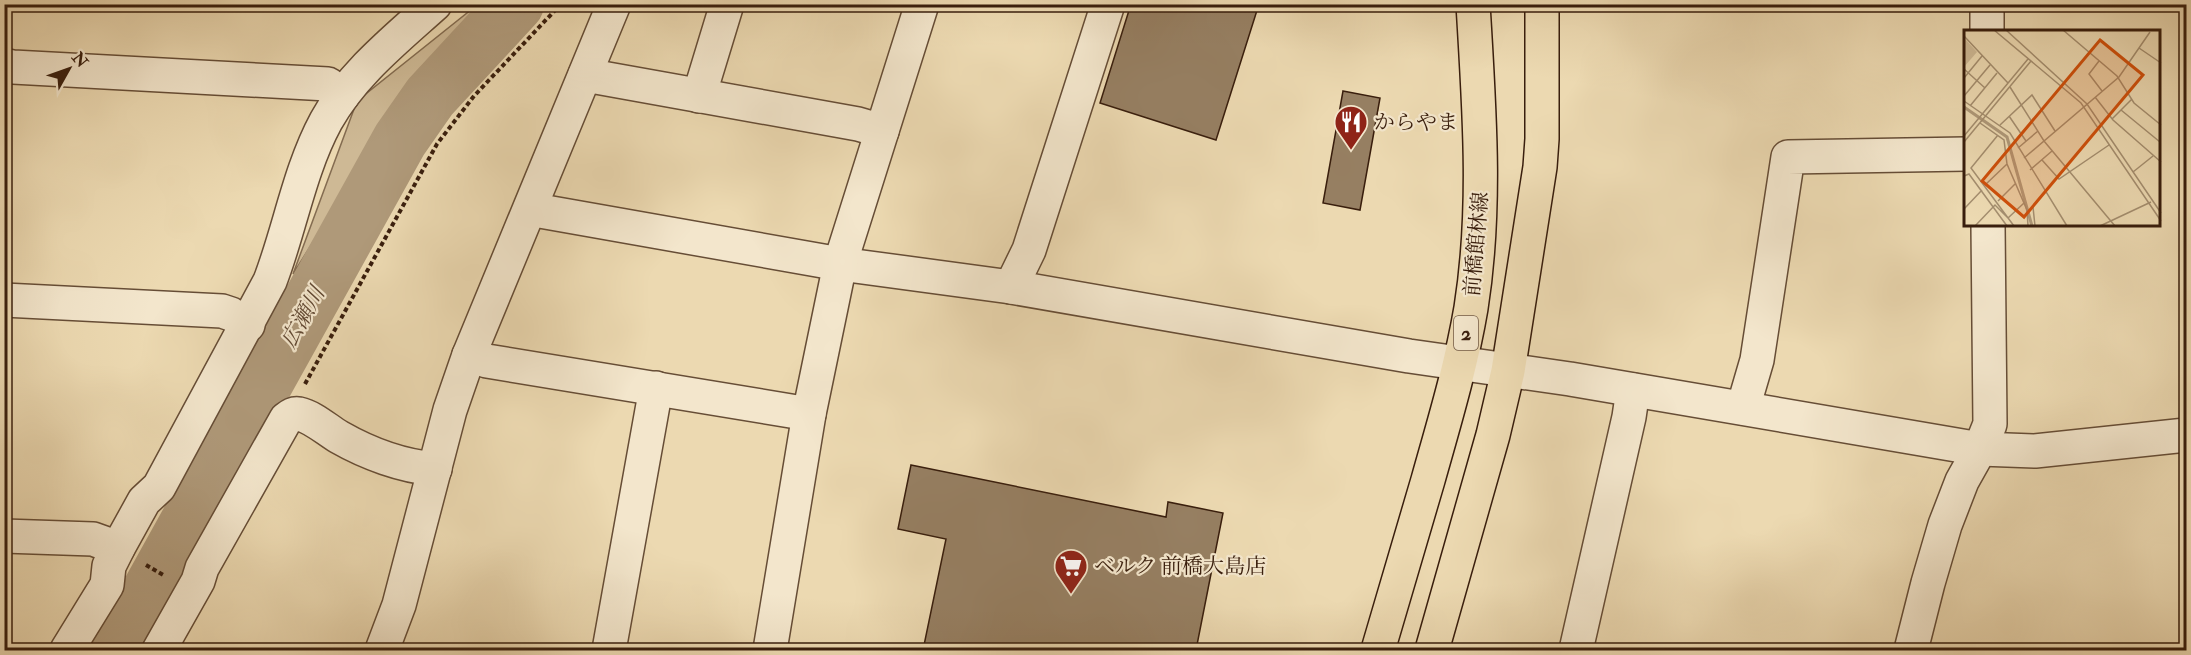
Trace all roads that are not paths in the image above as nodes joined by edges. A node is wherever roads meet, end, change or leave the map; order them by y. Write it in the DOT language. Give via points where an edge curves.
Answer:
graph roads {
  1 [pos="435,4"];
  2 [pos="614,4"];
  3 [pos="727,4"];
  4 [pos="922,4"];
  5 [pos="1108,4"];
  6 [pos="1473,4"];
  7 [pos="1542,4"];
  8 [pos="1987,4"];
  9 [pos="1987,30"];
  10 [pos="4,65"];
  11 [pos="585,75"];
  12 [pos="344,95"];
  13 [pos="699,96"];
  14 [pos="882,131"];
  15 [pos="1964,154"];
  16 [pos="531,207"];
  17 [pos="1988,226"];
  18 [pos="840,264"];
  19 [pos="1011,287"];
  20 [pos="4,300"];
  21 [pos="248,325"];
  22 [pos="469,355"];
  23 [pos="1461,364"];
  24 [pos="1508,371"];
  25 [pos="656,388"];
  26 [pos="1632,390"];
  27 [pos="1743,408"];
  28 [pos="809,414"];
  29 [pos="2187,435"];
  30 [pos="1980,449"];
  31 [pos="435,469"];
  32 [pos="4,536"];
  33 [pos="128,554"];
  34 [pos="67,651"];
  35 [pos="159,651"];
  36 [pos="382,651"];
  37 [pos="609,651"];
  38 [pos="770,651"];
  39 [pos="1378,651"];
  40 [pos="1432,651"];
  41 [pos="1576,651"];
  42 [pos="1911,651"];
  1 -- 12 [label="street" via="372,62"];
  2 -- 11 [label="street"];
  3 -- 13 [label="street"];
  4 -- 14 [label="street"];
  5 -- 19 [label="street" via="1029,250"];
  6 -- 23 [label="main road, 前橋館林線 / 2" via="1482,143 1481,193 1471,307"];
  7 -- 24 [label="main road" via="1540,167"];
  8 -- 9 [label="street"];
  10 -- 12 [label="street" via="328,84"];
  11 -- 13 [label="street"];
  11 -- 16 [label="street"];
  12 -- 21 [label="street" via="312,151 284,245"];
  13 -- 14 [label="street"];
  14 -- 18 [label="street"];
  15 -- 27 [label="street" via="1788,157 1757,360"];
  16 -- 18 [label="street"];
  16 -- 22 [label="street"];
  17 -- 30 [label="street" via="1990,424"];
  18 -- 19 [label="street"];
  18 -- 28 [label="street"];
  19 -- 23 [label="street"];
  20 -- 21 [label="street" via="222,311"];
  21 -- 33 [label="street" via="159,487 144,501"];
  22 -- 25 [label="street"];
  22 -- 31 [label="street"];
  23 -- 24 [label="street"];
  23 -- 39 [label="main road, 前橋館林線 / 2"];
  24 -- 26 [label="street"];
  24 -- 40 [label="main road"];
  25 -- 28 [label="street"];
  25 -- 37 [label="street"];
  26 -- 27 [label="street"];
  26 -- 41 [label="street"];
  27 -- 30 [label="street"];
  28 -- 38 [label="street"];
  29 -- 30 [label="street" via="2035,450"];
  30 -- 42 [label="street" via="1945,525"];
  31 -- 35 [label="street" via="369,452 299,414 292,414 202,568"];
  31 -- 36 [label="street" via="399,605"];
  32 -- 33 [label="street" via="93,539"];
  33 -- 34 [label="street" via="109,566 107,585"];
}
